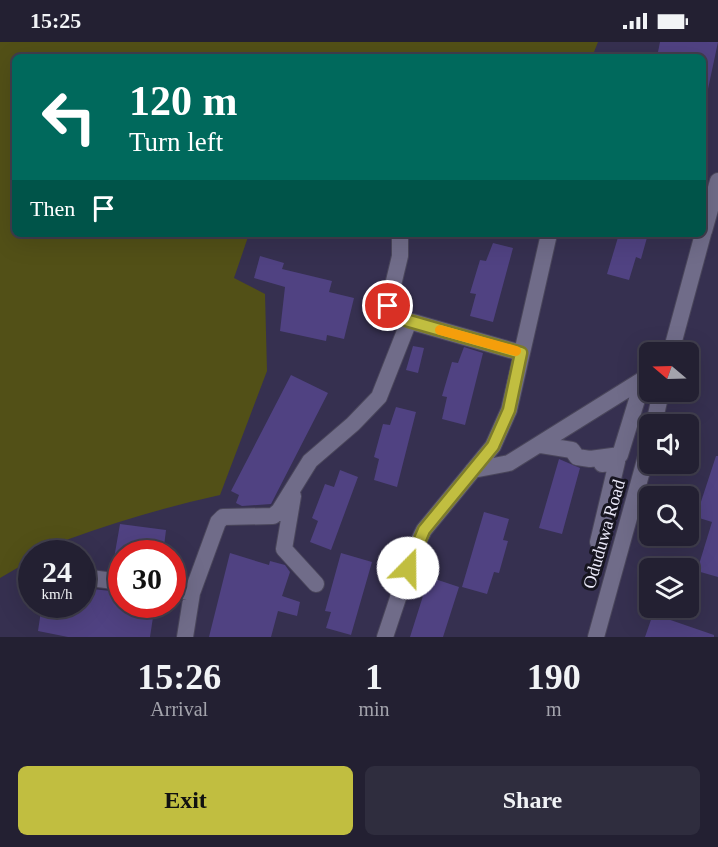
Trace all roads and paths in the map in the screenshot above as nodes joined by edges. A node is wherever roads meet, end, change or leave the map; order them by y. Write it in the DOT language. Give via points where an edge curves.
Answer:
graph roads {
  1 [pos="718,181"];
  2 [pos="706,223"];
  3 [pos="400,237"];
  4 [pos="548,237"];
  5 [pos="702,237"];
  6 [pos="409,321"];
  7 [pos="674,342"];
  8 [pos="521,353"];
  9 [pos="639,382"];
  10 [pos="639,398"];
  11 [pos="541,445"];
  12 [pos="590,459"];
  13 [pos="473,470"];
  14 [pos="641,474"];
  15 [pos="294,486"];
  16 [pos="598,542"];
  17 [pos="316,584"];
  18 [pos="186,592"];
  19 [pos="192,593"];
  20 [pos="185,637"];
  21 [pos="385,637"];
  22 [pos="596,637"];
  1 -- 2 [label="street"];
  3 -- 6 [label="street" via="400,256 388,306 393,315"];
  4 -- 8 [label="street"];
  5 -- 7 [label="street"];
  6 -- 8 [label="street"];
  6 -- 15 [label="street" via="379,397 310,461"];
  8 -- 13 [label="street" via="509,410 493,446"];
  9 -- 11 [label="street"];
  10 -- 12 [label="street" via="620,454"];
  11 -- 12 [label="street" via="572,450 577,456"];
  11 -- 13 [label="street" via="509,463"];
  12 -- 16 [label="street" via="602,464 617,462"];
  13 -- 21 [label="street" via="424,530"];
  14 -- 22 [label="street, Oduduwa Road"];
  15 -- 17 [label="street" via="284,549"];
  15 -- 19 [label="street" via="273,516 223,517 218,522"];
  18 -- 19 [label="street"];
  19 -- 20 [label="street"];
}
